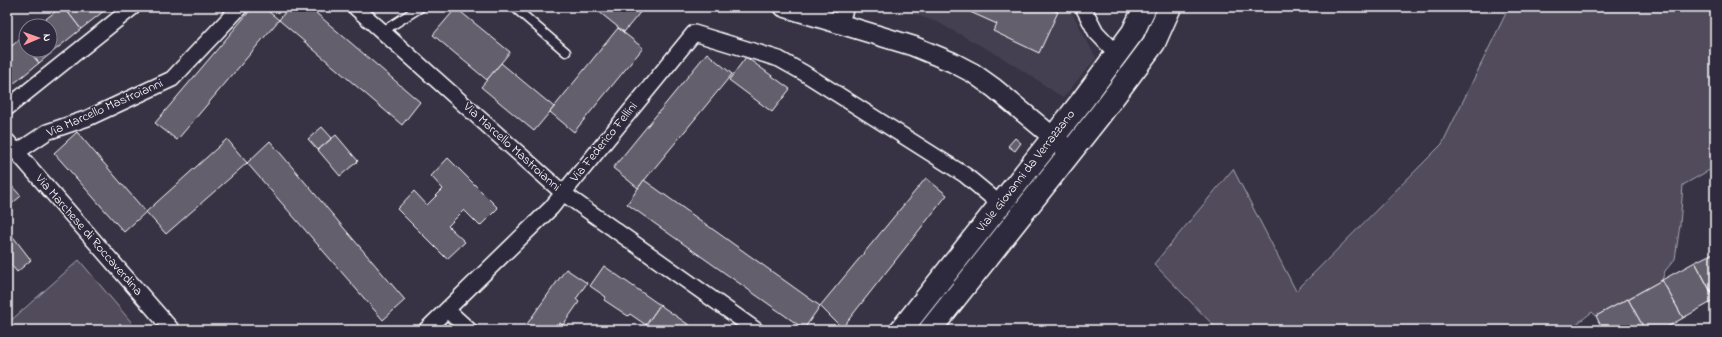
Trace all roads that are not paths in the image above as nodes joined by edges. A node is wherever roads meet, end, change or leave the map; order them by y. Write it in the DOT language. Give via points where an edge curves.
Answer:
graph roads {
  1 [pos="133,7"];
  2 [pos="240,7"];
  3 [pos="355,7"];
  4 [pos="421,7"];
  5 [pos="514,7"];
  6 [pos="784,7"];
  7 [pos="1082,7"];
  8 [pos="1145,7"];
  9 [pos="1170,7"];
  10 [pos="843,15"];
  11 [pos="383,32"];
  12 [pos="1133,32"];
  13 [pos="1154,43"];
  14 [pos="566,52"];
  15 [pos="1117,54"];
  16 [pos="7,108"];
  17 [pos="1054,137"];
  18 [pos="12,146"];
  19 [pos="1071,151"];
  20 [pos="563,193"];
  21 [pos="1000,204"];
  22 [pos="447,310"];
  23 [pos="172,330"];
  24 [pos="426,330"];
  25 [pos="469,330"];
  26 [pos="756,330"];
  27 [pos="900,330"];
  28 [pos="930,330"];
  1 -- 16 [label="street"];
  2 -- 18 [label="street, Via Marcello Mastroianni" via="172,79 88,118"];
  3 -- 11 [label="street, Via Marcello Mastroianni"];
  4 -- 11 [label="lane"];
  5 -- 14 [label="lane"];
  6 -- 10 [label="street"];
  7 -- 15 [label="street" via="1096,32"];
  8 -- 12 [label="main road, Viale Giovanni da Verrazzano"];
  9 -- 13 [label="main road, Viale Giovanni da Verrazzano"];
  10 -- 17 [label="street" via="973,73"];
  11 -- 20 [label="street, Via Marcello Mastroianni"];
  12 -- 13 [label="main road"];
  12 -- 15 [label="main road, Viale Giovanni da Verrazzano"];
  13 -- 19 [label="main road, Viale Giovanni da Verrazzano"];
  15 -- 17 [label="main road, Viale Giovanni da Verrazzano"];
  17 -- 19 [label="street"];
  17 -- 21 [label="main road, Viale Giovanni da Verrazzano"];
  18 -- 23 [label="street, Via Marchese di Roccaverdina"];
  19 -- 28 [label="main road, Viale Giovanni da Verrazzano"];
  20 -- 21 [label="street, Via Federico Fellini" via="694,33 779,60 804,73 965,174"];
  20 -- 22 [label="street, Via Federico Fellini" via="551,208"];
  20 -- 26 [label="street, Via Marcello Mastroianni"];
  21 -- 27 [label="main road, Viale Giovanni da Verrazzano"];
  22 -- 24 [label="street, Via Federico Fellini"];
  22 -- 25 [label="street"];
}
